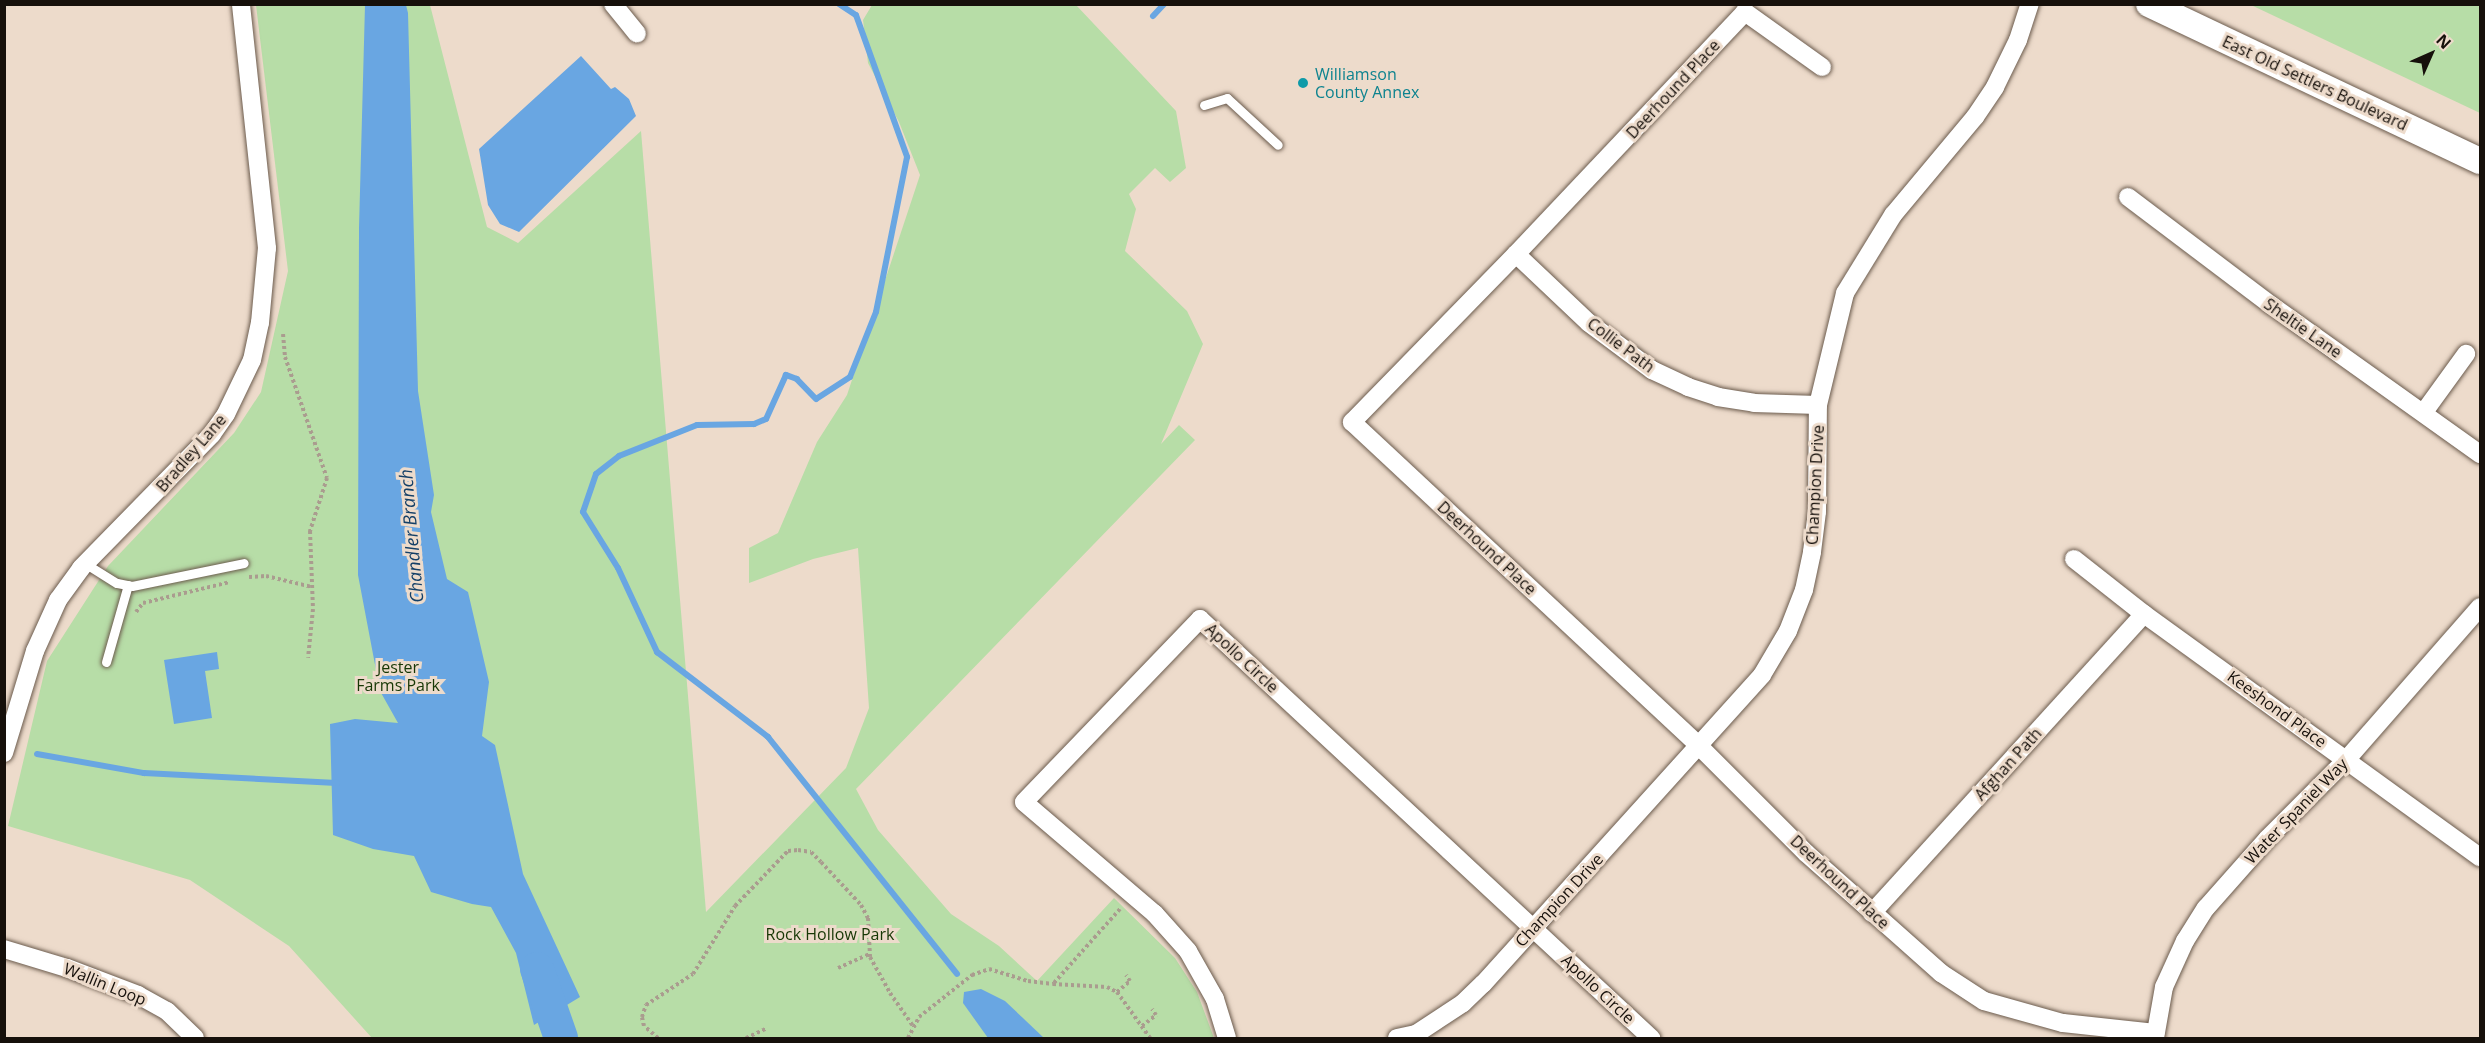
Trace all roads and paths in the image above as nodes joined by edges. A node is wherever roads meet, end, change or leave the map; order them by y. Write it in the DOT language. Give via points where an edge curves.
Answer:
graph roads {
  1 [pos="241,4"];
  2 [pos="613,4"];
  3 [pos="2030,4"];
  4 [pos="2149,4"];
  5 [pos="637,34"];
  6 [pos="1821,67"];
  7 [pos="1204,105"];
  8 [pos="1278,145"];
  9 [pos="2481,161"];
  10 [pos="2128,197"];
  11 [pos="1516,254"];
  12 [pos="283,334"];
  13 [pos="2466,354"];
  14 [pos="1818,405"];
  15 [pos="2424,412"];
  16 [pos="2481,454"];
  17 [pos="2074,559"];
  18 [pos="244,563"];
  19 [pos="86,564"];
  20 [pos="243,579"];
  21 [pos="233,581"];
  22 [pos="128,585"];
  23 [pos="312,587"];
  24 [pos="2481,607"];
  25 [pos="2145,615"];
  26 [pos="134,619"];
  27 [pos="308,658"];
  28 [pos="106,662"];
  29 [pos="1699,746"];
  30 [pos="5,748"];
  31 [pos="2347,759"];
  32 [pos="2481,858"];
  33 [pos="1120,909"];
  34 [pos="1872,913"];
  35 [pos="1533,929"];
  36 [pos="4,949"];
  37 [pos="870,954"];
  38 [pos="838,968"];
  39 [pos="1126,975"];
  40 [pos="1053,984"];
  41 [pos="1117,992"];
  42 [pos="1152,1009"];
  43 [pos="913,1026"];
  44 [pos="1142,1026"];
  45 [pos="767,1028"];
  46 [pos="2155,1036"];
  47 [pos="195,1038"];
  48 [pos="658,1038"];
  49 [pos="746,1038"];
  50 [pos="908,1038"];
  51 [pos="1150,1038"];
  52 [pos="1227,1038"];
  53 [pos="1397,1038"];
  54 [pos="1652,1038"];
  1 -- 19 [label="street, Bradley Lane" via="267,248 260,323 252,360 212,434"];
  2 -- 5 [label="street"];
  3 -- 14 [label="street, Champion Drive" via="1995,87 1975,117 1893,215 1845,293"];
  4 -- 9 [label="main road, East Old Settlers Boulevard"];
  6 -- 11 [label="street, Deerhound Place" via="1745,12"];
  7 -- 8 [label="lane" via="1227,98"];
  10 -- 15 [label="street, Sheltie Lane" via="2271,305"];
  11 -- 14 [label="street, Collie Path" via="1589,323 1652,370 1718,397 1754,403"];
  11 -- 29 [label="street, Deerhound Place" via="1352,422"];
  12 -- 23 [label="path" via="285,357 327,478 310,531"];
  13 -- 15 [label="street"];
  14 -- 29 [label="street, Champion Drive" via="1816,512 1804,590 1788,631 1762,675"];
  15 -- 16 [label="street, Sheltie Lane"];
  17 -- 25 [label="street, Keeshond Place"];
  18 -- 22 [label="lane"];
  19 -- 22 [label="lane" via="117,583"];
  19 -- 30 [label="street, Bradley Lane" via="57,600 35,651"];
  20 -- 23 [label="path" via="266,576"];
  21 -- 26 [label="path" via="142,603"];
  22 -- 28 [label="lane"];
  23 -- 27 [label="path"];
  24 -- 31 [label="street, Water Spaniel Way"];
  25 -- 31 [label="street, Keeshond Place"];
  25 -- 34 [label="street, Afghan Path"];
  29 -- 34 [label="street, Deerhound Place"];
  29 -- 35 [label="street, Champion Drive"];
  31 -- 32 [label="street, Keeshond Place"];
  31 -- 46 [label="street, Water Spaniel Way" via="2267,839 2206,908 2184,941 2164,987"];
  33 -- 40 [label="path"];
  34 -- 46 [label="street, Deerhound Place" via="1941,973 1984,1001 2063,1023"];
  35 -- 52 [label="street, Apollo Circle" via="1200,619 1024,802 1155,914 1188,951 1215,999"];
  35 -- 53 [label="street, Champion Drive" via="1463,1003 1416,1034"];
  35 -- 54 [label="street, Apollo Circle"];
  36 -- 47 [label="street, Wallin Loop" via="138,995 166,1011"];
  37 -- 38 [label="path"];
  37 -- 43 [label="path"];
  37 -- 48 [label="path" via="868,918 861,905 811,852 788,851 735,906 693,974 646,1005 644,1026"];
  39 -- 41 [label="path" via="1130,981"];
  40 -- 41 [label="path" via="1107,987"];
  40 -- 43 [label="path" via="989,969 972,975"];
  41 -- 44 [label="path"];
  42 -- 44 [label="path" via="1156,1015"];
  43 -- 50 [label="path"];
  44 -- 51 [label="path"];
  45 -- 49 [label="path"];
}
